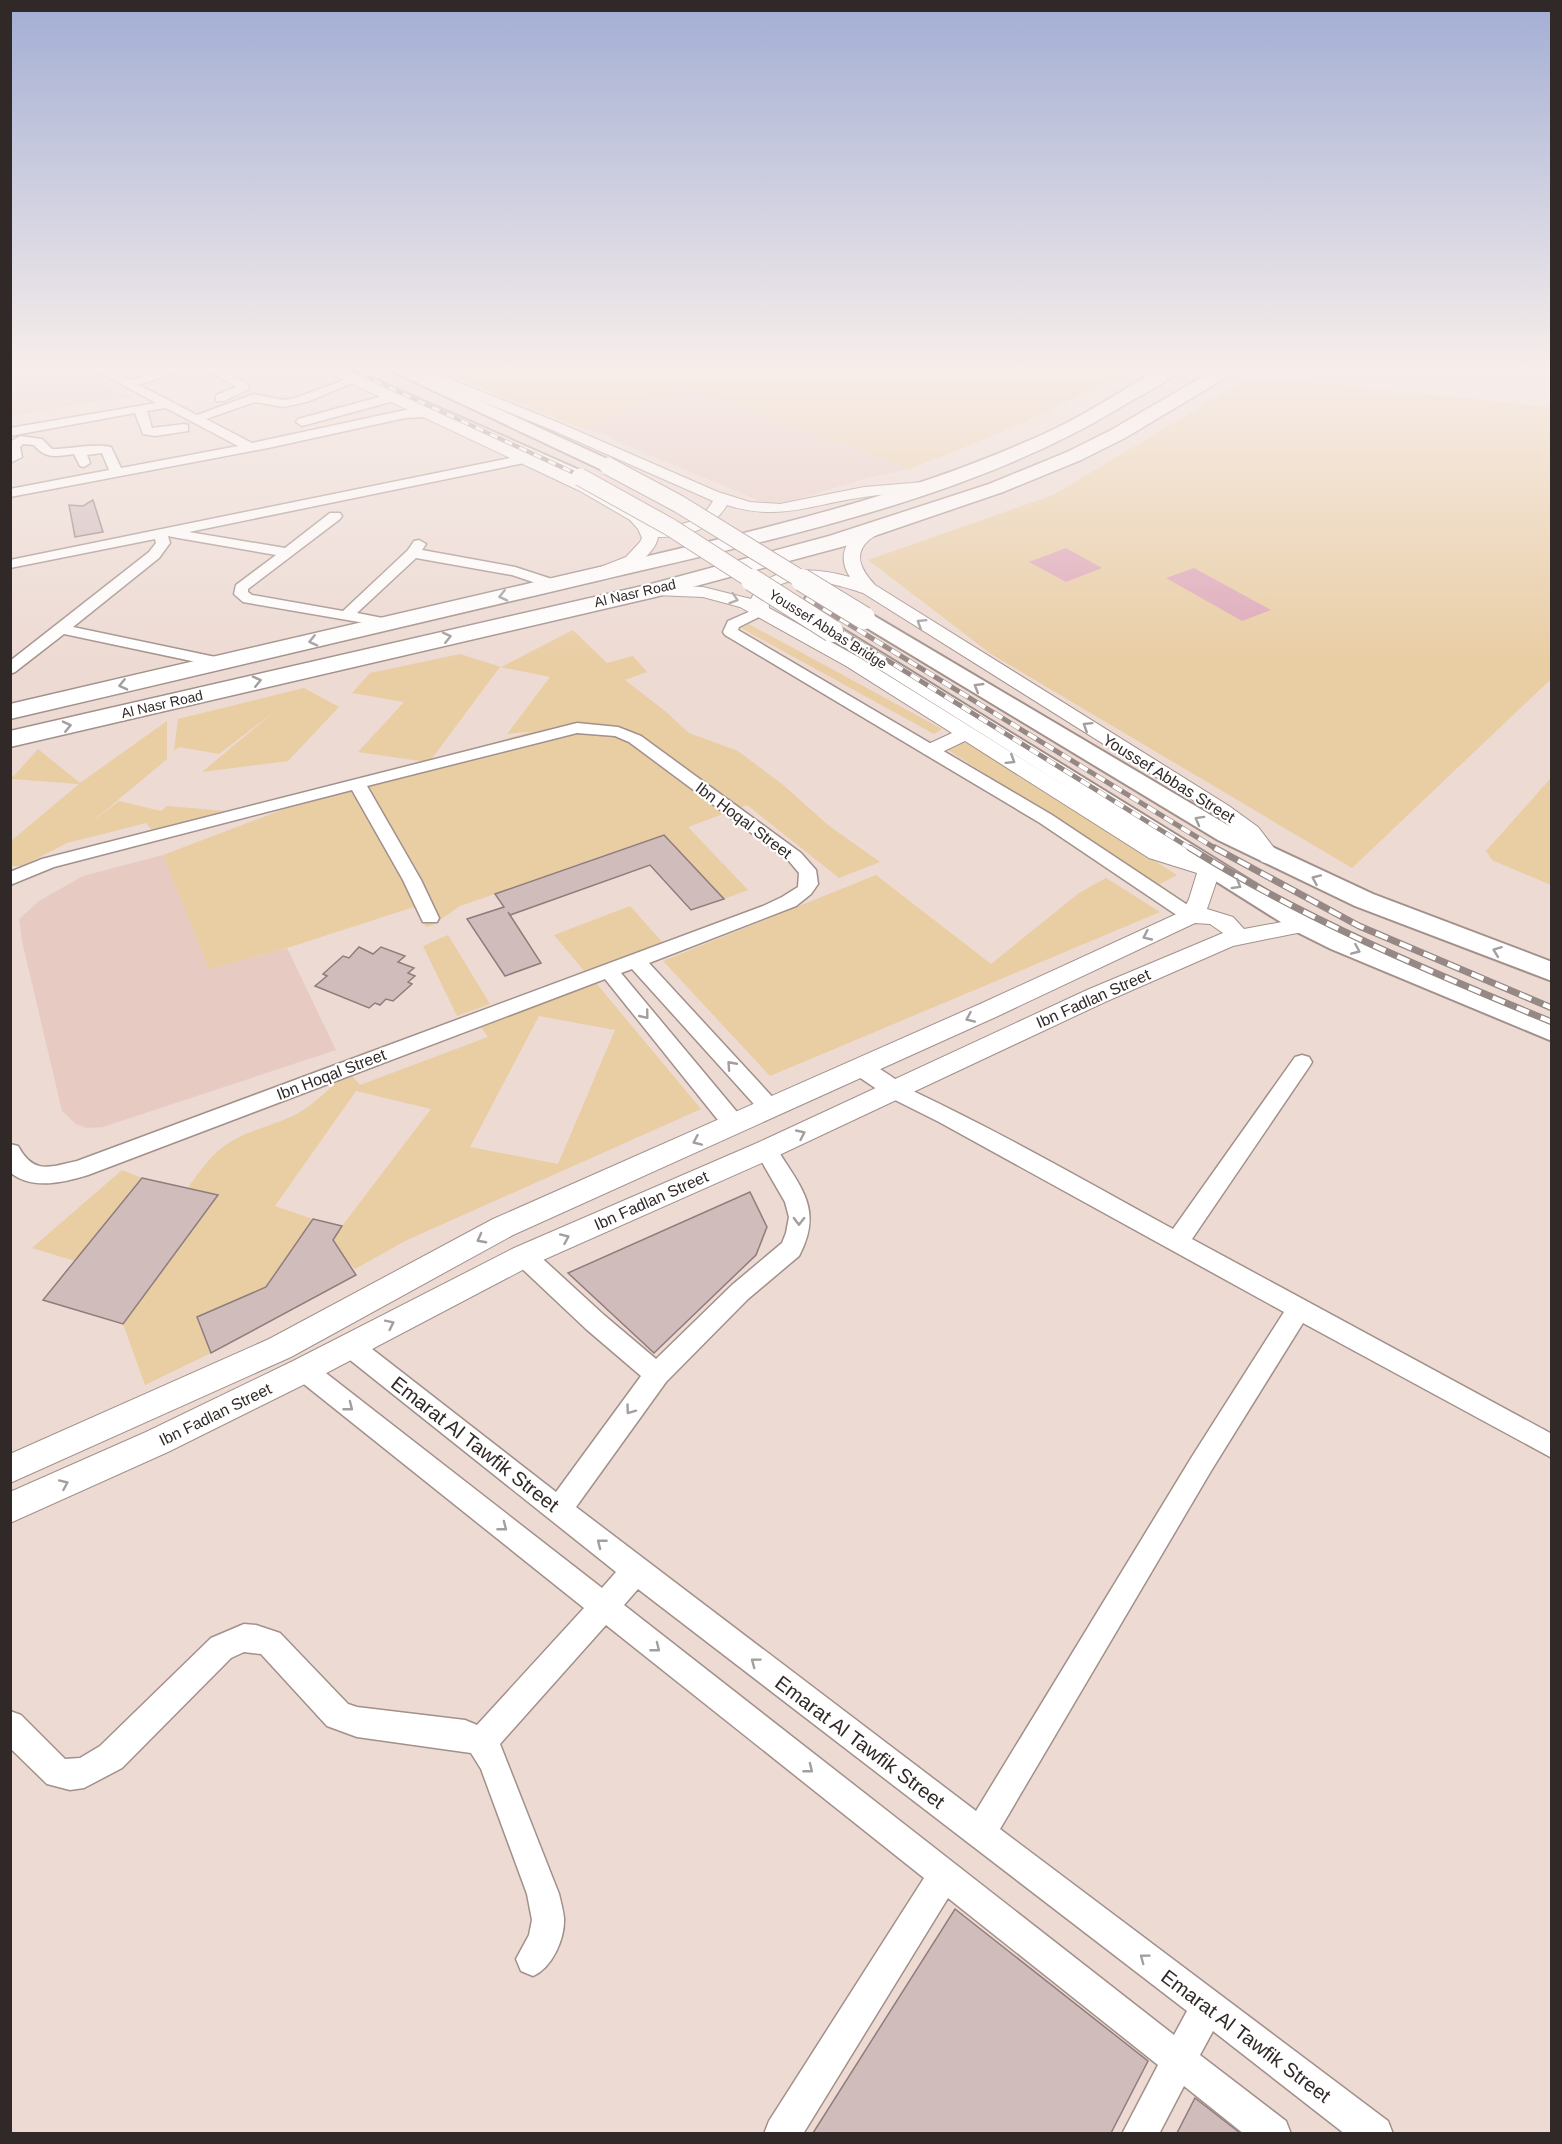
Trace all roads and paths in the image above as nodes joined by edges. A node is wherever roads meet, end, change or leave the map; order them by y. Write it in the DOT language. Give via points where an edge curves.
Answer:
graph roads {
  1 [pos="85,467"];
  2 [pos="114,467"];
  3 [pos="147,467"];
  4 [pos="486,467"];
  5 [pos="541,467"];
  6 [pos="558,467"];
  7 [pos="610,467"];
  8 [pos="648,467"];
  9 [pos="980,467"];
  10 [pos="1047,467"];
  11 [pos="117,473"];
  12 [pos="89,478"];
  13 [pos="924,487"];
  14 [pos="10,493"];
  15 [pos="722,499"];
  16 [pos="335,516"];
  17 [pos="784,528"];
  18 [pos="876,528"];
  19 [pos="648,532"];
  20 [pos="163,533"];
  21 [pos="818,547"];
  22 [pos="285,552"];
  23 [pos="669,557"];
  24 [pos="10,564"];
  25 [pos="601,573"];
  26 [pos="697,579"];
  27 [pos="553,584"];
  28 [pos="869,589"];
  29 [pos="655,590"];
  30 [pos="760,611"];
  31 [pos="347,615"];
  32 [pos="388,623"];
  33 [pos="63,629"];
  34 [pos="220,662"];
  35 [pos="10,669"];
  36 [pos="10,712"];
  37 [pos="967,733"];
  38 [pos="10,739"];
  39 [pos="931,750"];
  40 [pos="357,783"];
  41 [pos="1270,857"];
  42 [pos="1210,868"];
  43 [pos="10,879"];
  44 [pos="1191,916"];
  45 [pos="430,918"];
  46 [pos="1304,925"];
  47 [pos="1238,938"];
  48 [pos="635,960"];
  49 [pos="608,970"];
  50 [pos="1551,972"];
  51 [pos="1551,1032"];
  52 [pos="1302,1062"];
  53 [pos="860,1068"];
  54 [pos="895,1091"];
  55 [pos="770,1108"];
  56 [pos="734,1124"];
  57 [pos="766,1150"];
  58 [pos="10,1152"];
  59 [pos="1177,1242"];
  60 [pos="524,1256"];
  61 [pos="1299,1309"];
  62 [pos="349,1345"];
  63 [pos="304,1370"];
  64 [pos="657,1374"];
  65 [pos="1551,1447"];
  66 [pos="10,1470"];
  67 [pos="10,1508"];
  68 [pos="558,1510"];
  69 [pos="636,1571"];
  70 [pos="604,1607"];
  71 [pos="10,1726"];
  72 [pos="482,1742"];
  73 [pos="980,1833"];
  74 [pos="944,1875"];
  75 [pos="533,1959"];
  76 [pos="1208,2006"];
  77 [pos="1178,2059"];
  78 [pos="782,2133"];
  79 [pos="1140,2133"];
  80 [pos="1273,2133"];
  81 [pos="1375,2133"];
  1 -- 12 [label="street"];
  2 -- 11 [label="street"];
  3 -- 11 [label="street"];
  4 -- 20 [label="street"];
  5 -- 19 [label="street" via="615,504 642,522"];
  6 -- 42 [label="main road, Youssef Abbas Bridge, bridge" via="663,523"];
  41 -- 7 [label="main road, Youssef Abbas Bridge, one-way, bridge" via="1182,810 680,504"];
  8 -- 15 [label="street"];
  9 -- 13 [label="highway, Al Nasr Road"];
  10 -- 18 [label="highway, Al Nasr Road"];
  11 -- 12 [label="street"];
  12 -- 14 [label="street"];
  13 -- 15 [label="street" via="864,492 780,509 748,507"];
  13 -- 17 [label="highway, Al Nasr Road"];
  15 -- 19 [label="street" via="712,517 699,525"];
  16 -- 22 [label="street"];
  17 -- 21 [label="highway" via="780,534 787,543"];
  17 -- 23 [label="highway, Al Nasr Road"];
  18 -- 21 [label="highway, Al Nasr Road"];
  18 -- 28 [label="street, Youssef Abbas Street" via="856,543 850,555 855,574"];
  19 -- 25 [label="street" via="648,544 639,555"];
  20 -- 22 [label="street"];
  20 -- 24 [label="street"];
  20 -- 33 [label="street" via="161,549"];
  21 -- 26 [label="highway, Al Nasr Road"];
  22 -- 31 [label="street" via="241,588 241,594 248,599"];
  23 -- 25 [label="highway, Al Nasr Road"];
  23 -- 26 [label="highway" via="691,556 705,563 708,570"];
  25 -- 27 [label="highway, Al Nasr Road"];
  26 -- 29 [label="highway, Al Nasr Road"];
  27 -- 31 [label="street" via="515,571 416,549"];
  27 -- 32 [label="highway, Al Nasr Road, one-way"];
  28 -- 30 [label="street" via="820,575 790,577 762,591"];
  41 -- 28 [label="street, Youssef Abbas Street, one-way" via="1250,832 1222,810"];
  29 -- 30 [label="street, one-way" via="704,592 746,603"];
  38 -- 29 [label="highway, Al Nasr Road, one-way"];
  30 -- 37 [label="street" via="853,662"];
  30 -- 39 [label="street" via="733,624 730,632"];
  31 -- 32 [label="street"];
  32 -- 34 [label="highway, Al Nasr Road, one-way"];
  33 -- 34 [label="street"];
  33 -- 35 [label="street"];
  34 -- 36 [label="highway, Al Nasr Road, one-way"];
  37 -- 39 [label="street"];
  37 -- 42 [label="street, one-way" via="1157,853 1191,866"];
  39 -- 44 [label="street" via="1046,819"];
  40 -- 43 [label="street, Ibn Hoqal Street" via="48,863"];
  40 -- 45 [label="street"];
  40 -- 48 [label="street, Ibn Hoqal Street" via="577,728 618,732 635,739 805,868 810,878 808,886 788,902"];
  50 -- 41 [label="main road, Youssef Abbas Street, one-way" via="1364,900"];
  42 -- 44 [label="street" via="1199,906"];
  42 -- 46 [label="main road, Youssef Abbas Bridge, one-way"];
  44 -- 47 [label="street" via="1221,920"];
  44 -- 53 [label="street, Ibn Fadlan Street, one-way"];
  46 -- 47 [label="street, Ibn Fadlan Street"];
  46 -- 51 [label="main road, one-way" via="1340,944"];
  47 -- 54 [label="street, Ibn Fadlan Street" via="1208,947 1096,996"];
  48 -- 49 [label="street, Ibn Hoqal Street"];
  55 -- 48 [label="street, one-way"];
  49 -- 56 [label="street, one-way"];
  49 -- 58 [label="street, Ibn Hoqal Street" via="80,1169 32,1175 17,1166"];
  52 -- 59 [label="street"];
  53 -- 54 [label="street"];
  53 -- 55 [label="street, Ibn Fadlan Street"];
  57 -- 54 [label="street, Ibn Fadlan Street, one-way"];
  54 -- 59 [label="street"];
  55 -- 56 [label="street, Ibn Fadlan Street"];
  56 -- 66 [label="street, Ibn Fadlan Street, one-way" via="503,1227 280,1348"];
  60 -- 57 [label="street, Ibn Fadlan Street, one-way"];
  57 -- 64 [label="street, one-way" via="796,1201 800,1217 791,1249"];
  59 -- 61 [label="street"];
  62 -- 60 [label="street, Ibn Fadlan Street, one-way"];
  60 -- 64 [label="street"];
  61 -- 65 [label="street"];
  61 -- 73 [label="street"];
  62 -- 63 [label="street, Ibn Fadlan Street"];
  62 -- 68 [label="street, Emarat Al Tawfik Street"];
  67 -- 63 [label="street, Ibn Fadlan Street, one-way"];
  63 -- 70 [label="street, one-way"];
  64 -- 68 [label="street, one-way"];
  69 -- 68 [label="street, Emarat Al Tawfik Street, one-way"];
  69 -- 70 [label="street"];
  73 -- 69 [label="street, Emarat Al Tawfik Street, one-way"];
  70 -- 72 [label="street"];
  70 -- 74 [label="street, one-way"];
  71 -- 72 [label="street" via="58,1773 84,1773 111,1757 221,1648 237,1639 255,1637 270,1643 338,1715 357,1722 465,1735"];
  72 -- 75 [label="street" via="493,1760 543,1894 548,1920 544,1940"];
  76 -- 73 [label="street, Emarat Al Tawfik Street, one-way"];
  74 -- 77 [label="street"];
  74 -- 78 [label="street"];
  76 -- 77 [label="street"];
  76 -- 81 [label="street, Emarat Al Tawfik Street"];
  77 -- 79 [label="street"];
  77 -- 80 [label="street"];
}
